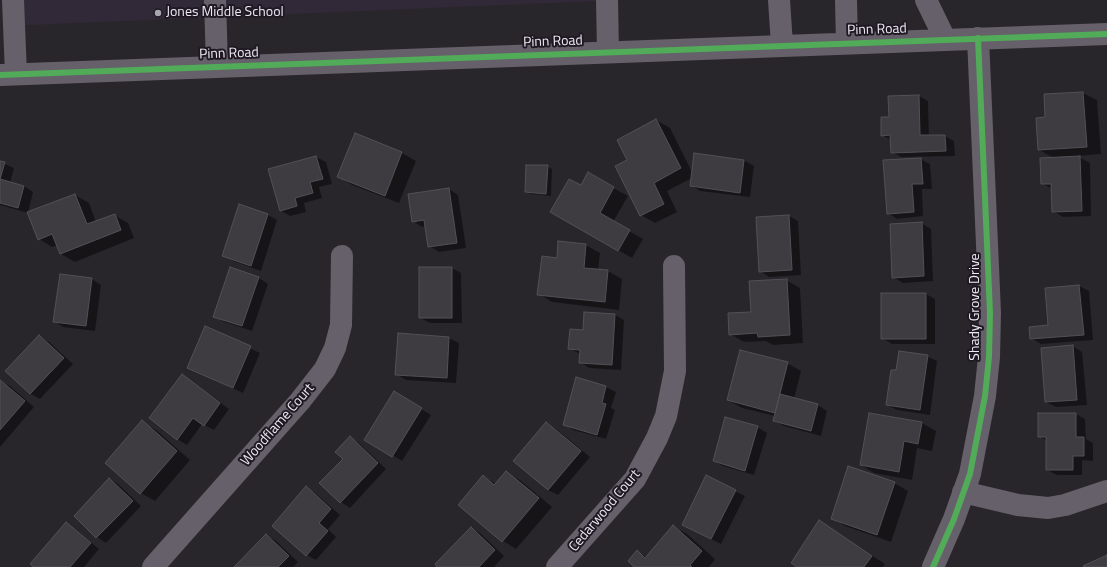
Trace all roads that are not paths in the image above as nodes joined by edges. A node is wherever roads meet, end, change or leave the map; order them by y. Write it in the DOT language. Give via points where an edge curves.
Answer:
graph roads {
  1 [pos="14,0"];
  2 [pos="215,0"];
  3 [pos="607,0"];
  4 [pos="779,0"];
  5 [pos="846,0"];
  6 [pos="926,0"];
  7 [pos="1107,34"];
  8 [pos="978,38"];
  9 [pos="945,39"];
  10 [pos="847,43"];
  11 [pos="782,45"];
  12 [pos="608,52"];
  13 [pos="217,66"];
  14 [pos="8,74"];
  15 [pos="342,256"];
  16 [pos="674,266"];
  17 [pos="1107,491"];
  18 [pos="963,492"];
  19 [pos="153,567"];
  20 [pos="557,567"];
  21 [pos="933,567"];
  1 -- 14 [label="street"];
  2 -- 13 [label="street"];
  3 -- 12 [label="street"];
  4 -- 11 [label="street"];
  5 -- 10 [label="street"];
  6 -- 9 [label="street"];
  7 -- 8 [label="street, Pinn Road"];
  8 -- 9 [label="street, Pinn Road"];
  8 -- 18 [label="street, Shady Grove Drive" via="990,313 989,357 977,446"];
  9 -- 10 [label="street, Pinn Road"];
  10 -- 11 [label="street, Pinn Road"];
  11 -- 12 [label="street, Pinn Road"];
  12 -- 13 [label="street, Pinn Road"];
  13 -- 14 [label="street, Pinn Road"];
  15 -- 19 [label="street, Woodflame Court" via="341,325 335,348 325,369 300,401"];
  16 -- 20 [label="street, Cedarwood Court" via="675,371 666,416 635,479"];
  17 -- 18 [label="street" via="1048,508 1018,505"];
  18 -- 21 [label="street, Shady Grove Drive"];
}
